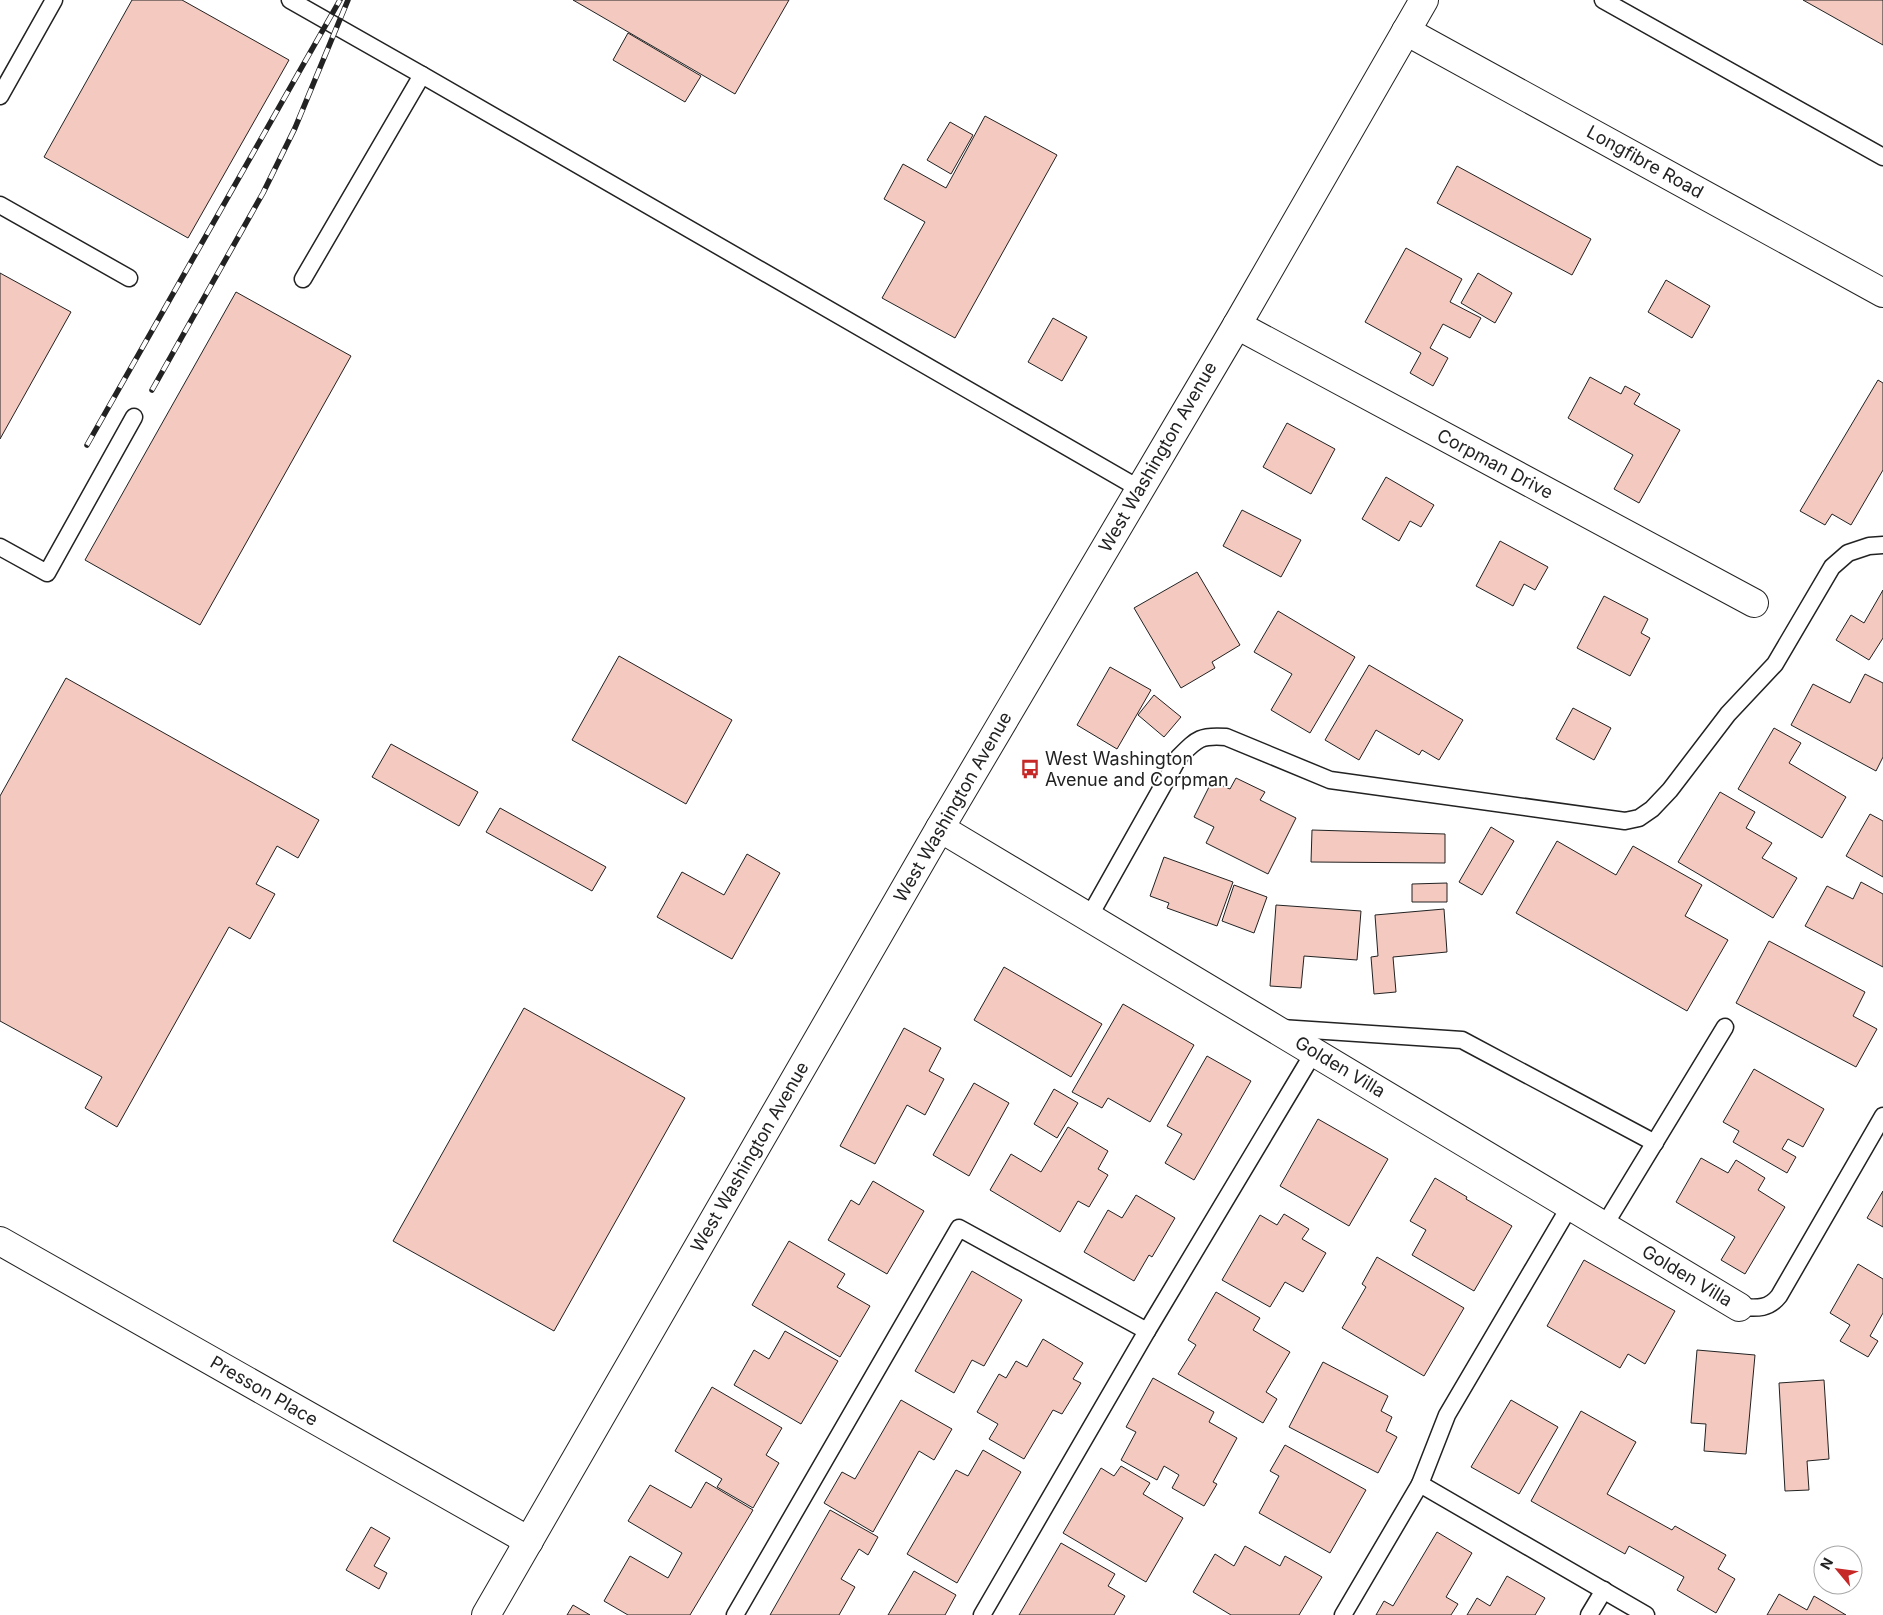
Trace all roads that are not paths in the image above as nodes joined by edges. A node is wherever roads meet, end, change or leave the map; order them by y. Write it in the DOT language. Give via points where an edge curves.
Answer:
graph roads {
  1 [pos="54,0"];
  2 [pos="290,0"];
  3 [pos="1424,0"];
  4 [pos="1603,0"];
  5 [pos="1406,31"];
  6 [pos="422,75"];
  7 [pos="0,96"];
  8 [pos="1883,157"];
  9 [pos="0,205"];
  10 [pos="129,278"];
  11 [pos="304,279"];
  12 [pos="1883,292"];
  13 [pos="1236,325"];
  14 [pos="134,418"];
  15 [pos="1140,489"];
  16 [pos="1883,545"];
  17 [pos="0,547"];
  18 [pos="1754,603"];
  19 [pos="940,828"];
  20 [pos="1089,917"];
  21 [pos="1726,1027"];
  22 [pos="1274,1028"];
  23 [pos="1314,1052"];
  24 [pos="1883,1116"];
  25 [pos="1655,1143"];
  26 [pos="1570,1206"];
  27 [pos="1604,1226"];
  28 [pos="0,1241"];
  29 [pos="1739,1307"];
  30 [pos="1147,1331"];
  31 [pos="1420,1484"];
  32 [pos="529,1541"];
  33 [pos="1604,1590"];
  34 [pos="486,1615"];
  35 [pos="735,1615"];
  36 [pos="982,1615"];
  37 [pos="1343,1615"];
  38 [pos="1589,1615"];
  39 [pos="1646,1615"];
  1 -- 7 [label="lane"];
  2 -- 6 [label="lane"];
  3 -- 5 [label="street, West Washington Avenue"];
  4 -- 8 [label="lane"];
  5 -- 12 [label="street, Longfibre Road"];
  5 -- 13 [label="street, West Washington Avenue"];
  6 -- 11 [label="lane"];
  6 -- 15 [label="lane"];
  9 -- 10 [label="lane"];
  13 -- 15 [label="street, West Washington Avenue"];
  13 -- 18 [label="street, Corpman Drive"];
  14 -- 17 [label="lane" via="46,573"];
  15 -- 19 [label="street, West Washington Avenue"];
  16 -- 20 [label="lane" via="1848,553 1832,567 1776,664 1728,714 1670,790 1640,818 1626,821 1330,780 1226,737 1208,736 1196,740 1179,757"];
  19 -- 20 [label="street, Golden Villa"];
  19 -- 32 [label="street, West Washington Avenue"];
  20 -- 22 [label="street, Golden Villa"];
  21 -- 25 [label="lane"];
  22 -- 23 [label="street, Golden Villa"];
  22 -- 25 [label="lane" via="1462,1040"];
  23 -- 26 [label="street, Golden Villa"];
  23 -- 30 [label="lane"];
  24 -- 29 [label="lane" via="1779,1296 1772,1305"];
  25 -- 27 [label="lane"];
  26 -- 27 [label="street, Golden Villa"];
  26 -- 31 [label="lane" via="1447,1415"];
  27 -- 29 [label="street, Golden Villa"];
  28 -- 32 [label="street, Presson Place"];
  30 -- 35 [label="lane" via="959,1228"];
  30 -- 36 [label="lane"];
  31 -- 33 [label="lane"];
  31 -- 37 [label="lane"];
  32 -- 34 [label="street, West Washington Avenue"];
  33 -- 38 [label="lane"];
  33 -- 39 [label="lane"];
}
